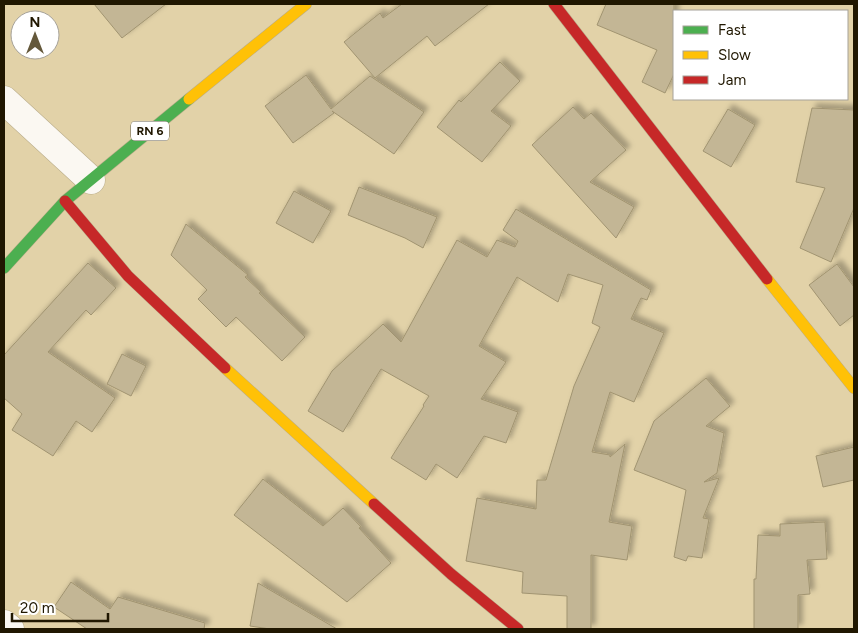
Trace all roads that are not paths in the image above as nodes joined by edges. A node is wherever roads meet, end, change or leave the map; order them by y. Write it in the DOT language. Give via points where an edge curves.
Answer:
graph roads {
  1 [pos="306,4"];
  2 [pos="554,4"];
  3 [pos="4,100"];
  4 [pos="91,180"];
  5 [pos="65,201"];
  6 [pos="4,268"];
  7 [pos="854,388"];
  8 [pos="4,624"];
  9 [pos="10,629"];
  10 [pos="518,629"];
  1 -- 4 [label="street, RN 6"];
  2 -- 7 [label="street"];
  3 -- 4 [label="street"];
  4 -- 5 [label="street, RN 6"];
  5 -- 6 [label="street, RN 6"];
  5 -- 10 [label="street" via="128,276 222,366 451,574"];
  8 -- 9 [label="street"];
}
